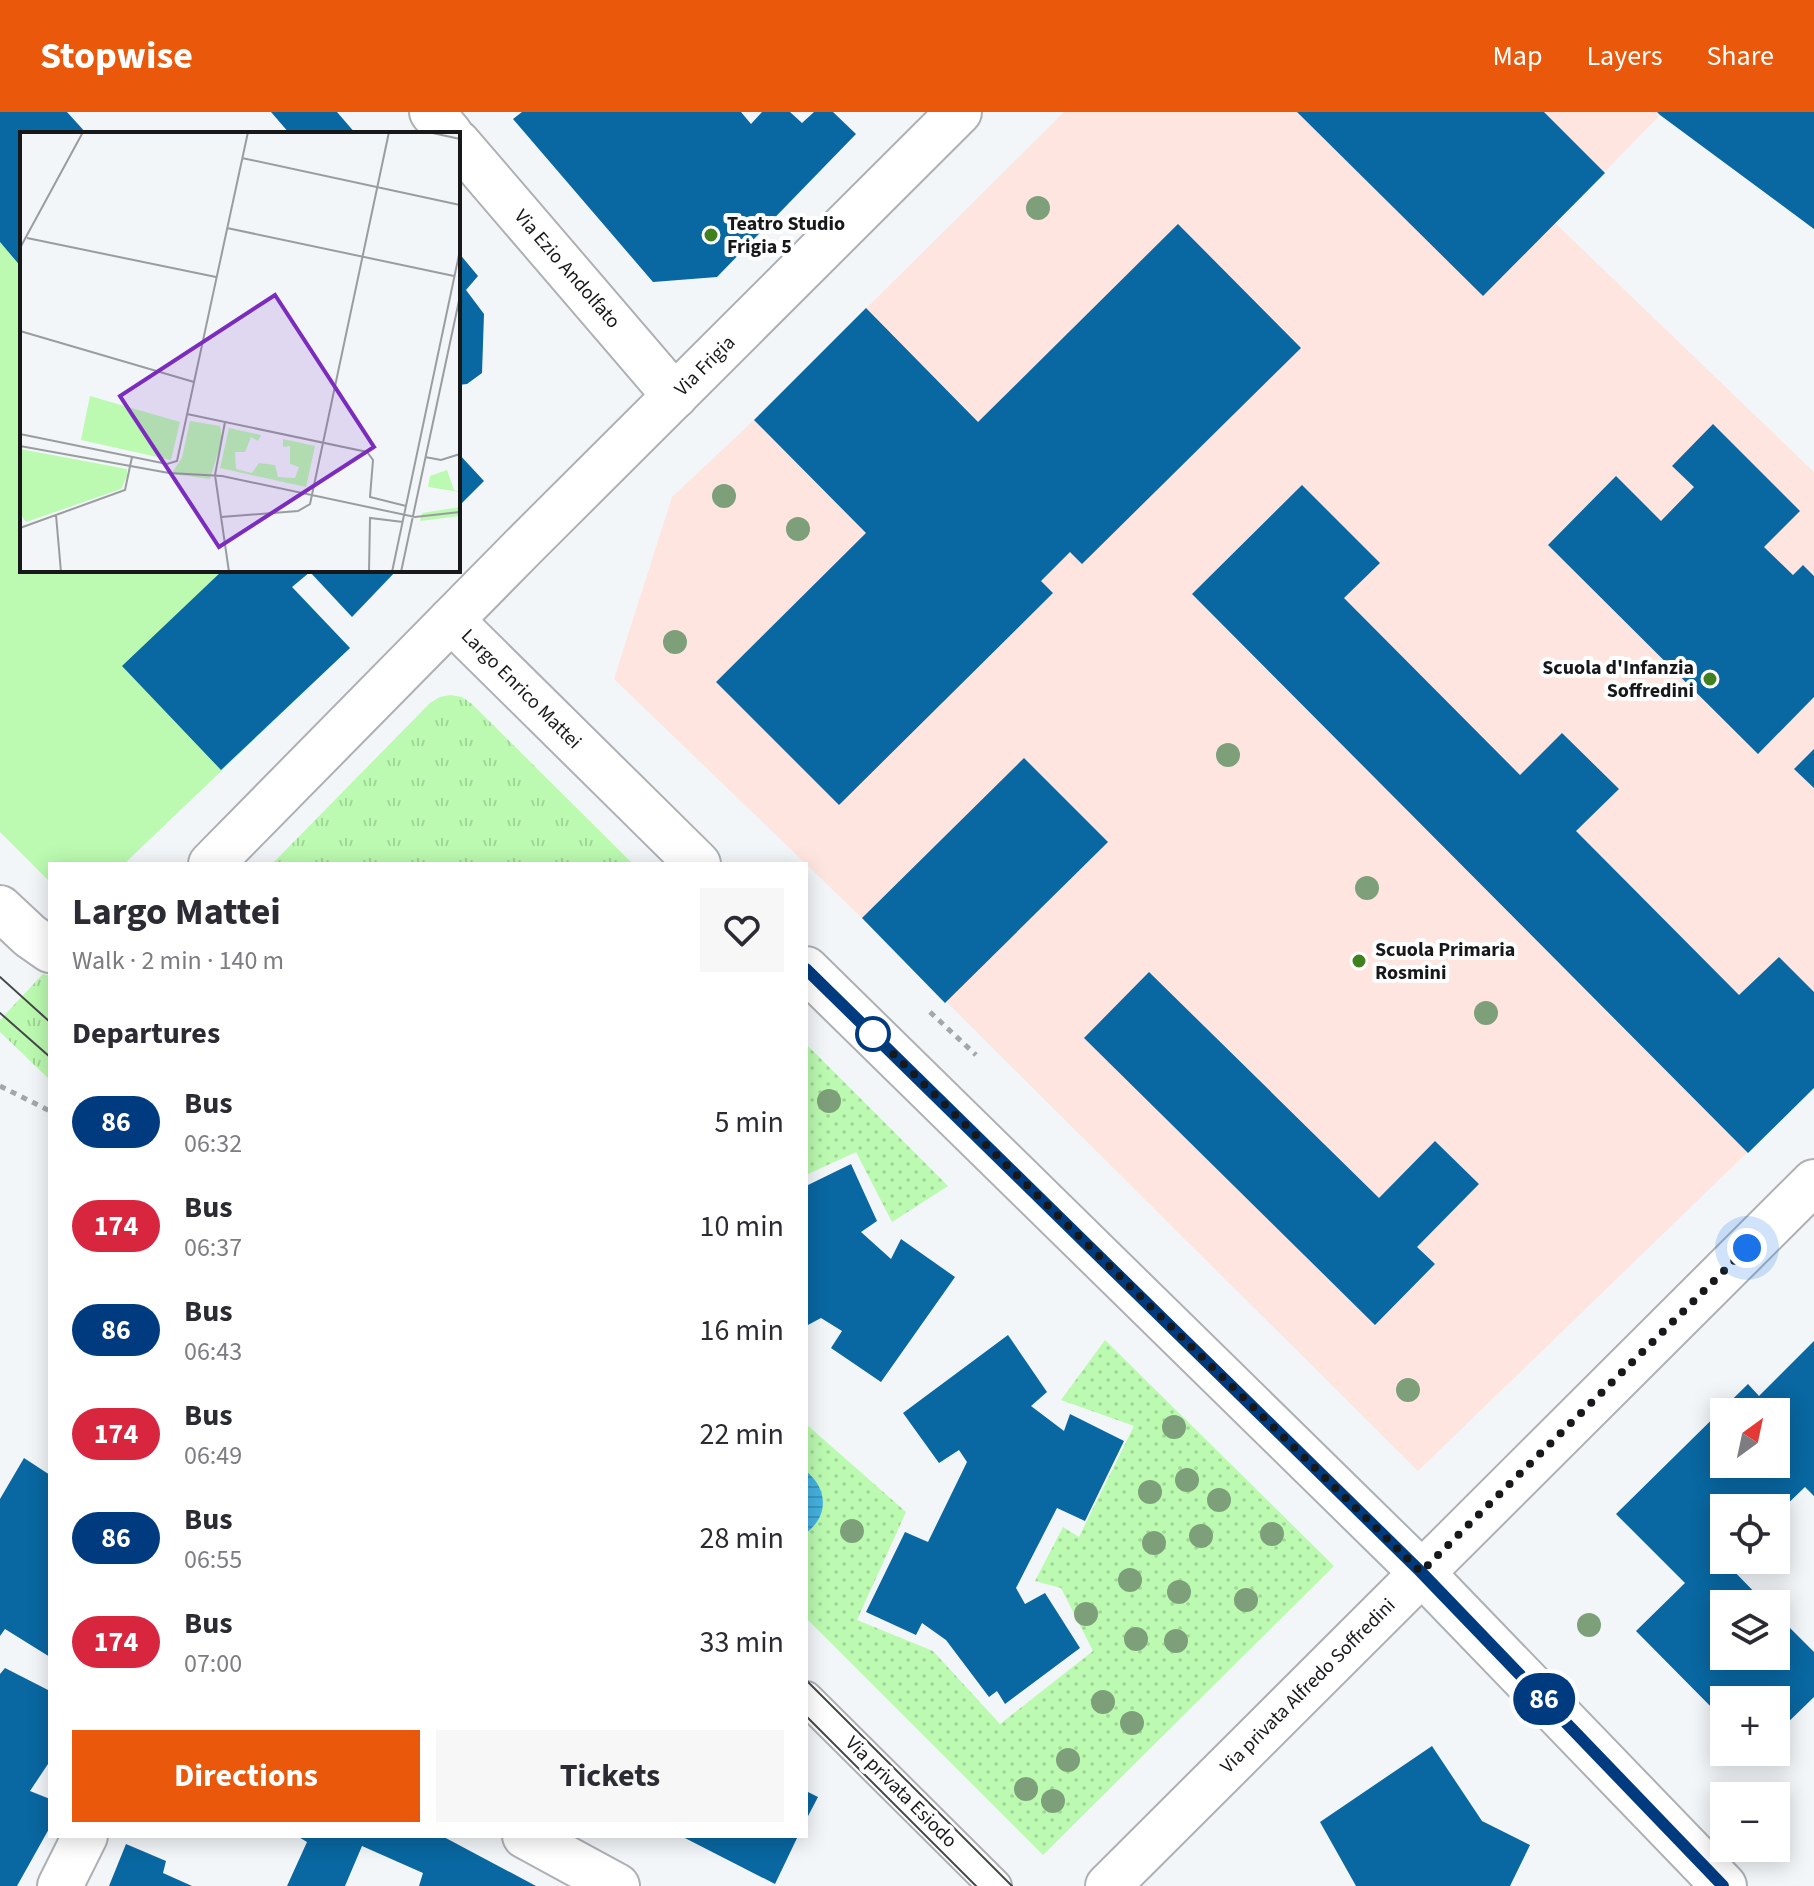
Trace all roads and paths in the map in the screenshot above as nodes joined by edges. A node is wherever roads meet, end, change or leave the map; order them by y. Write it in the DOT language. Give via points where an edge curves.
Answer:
graph roads {
  1 [pos="432,112"];
  2 [pos="959,112"];
  3 [pos="448,132"];
  4 [pos="460,145"];
  5 [pos="675,396"];
  6 [pos="451,620"];
  7 [pos="213,862"];
  8 [pos="696,862"];
  9 [pos="0,908"];
  10 [pos="48,949"];
  11 [pos="808,971"];
  12 [pos="0,1086"];
  13 [pos="48,1110"];
  14 [pos="1814,1182"];
  15 [pos="1421,1572"];
  16 [pos="808,1700"];
  17 [pos="84,1838"];
  18 [pos="529,1838"];
  19 [pos="60,1886"];
  20 [pos="617,1886"];
  21 [pos="995,1886"];
  22 [pos="1108,1886"];
  23 [pos="1724,1886"];
  1 -- 3 [label="street"];
  2 -- 5 [label="street, Via Frigia"];
  4 -- 5 [label="street, Via Ezio Andolfato"];
  5 -- 6 [label="street, Via Frigia"];
  6 -- 7 [label="street, Largo Enrico Mattei"];
  6 -- 8 [label="street, Largo Enrico Mattei"];
  9 -- 10 [label="street"];
  11 -- 15 [label="street"];
  12 -- 13 [label="path"];
  14 -- 15 [label="street, Via privata Alfredo Soffredini"];
  15 -- 22 [label="street, Via privata Alfredo Soffredini"];
  15 -- 23 [label="street"];
  16 -- 21 [label="lane, Via privata Esiodo"];
  17 -- 19 [label="street"];
  18 -- 20 [label="street"];
}
